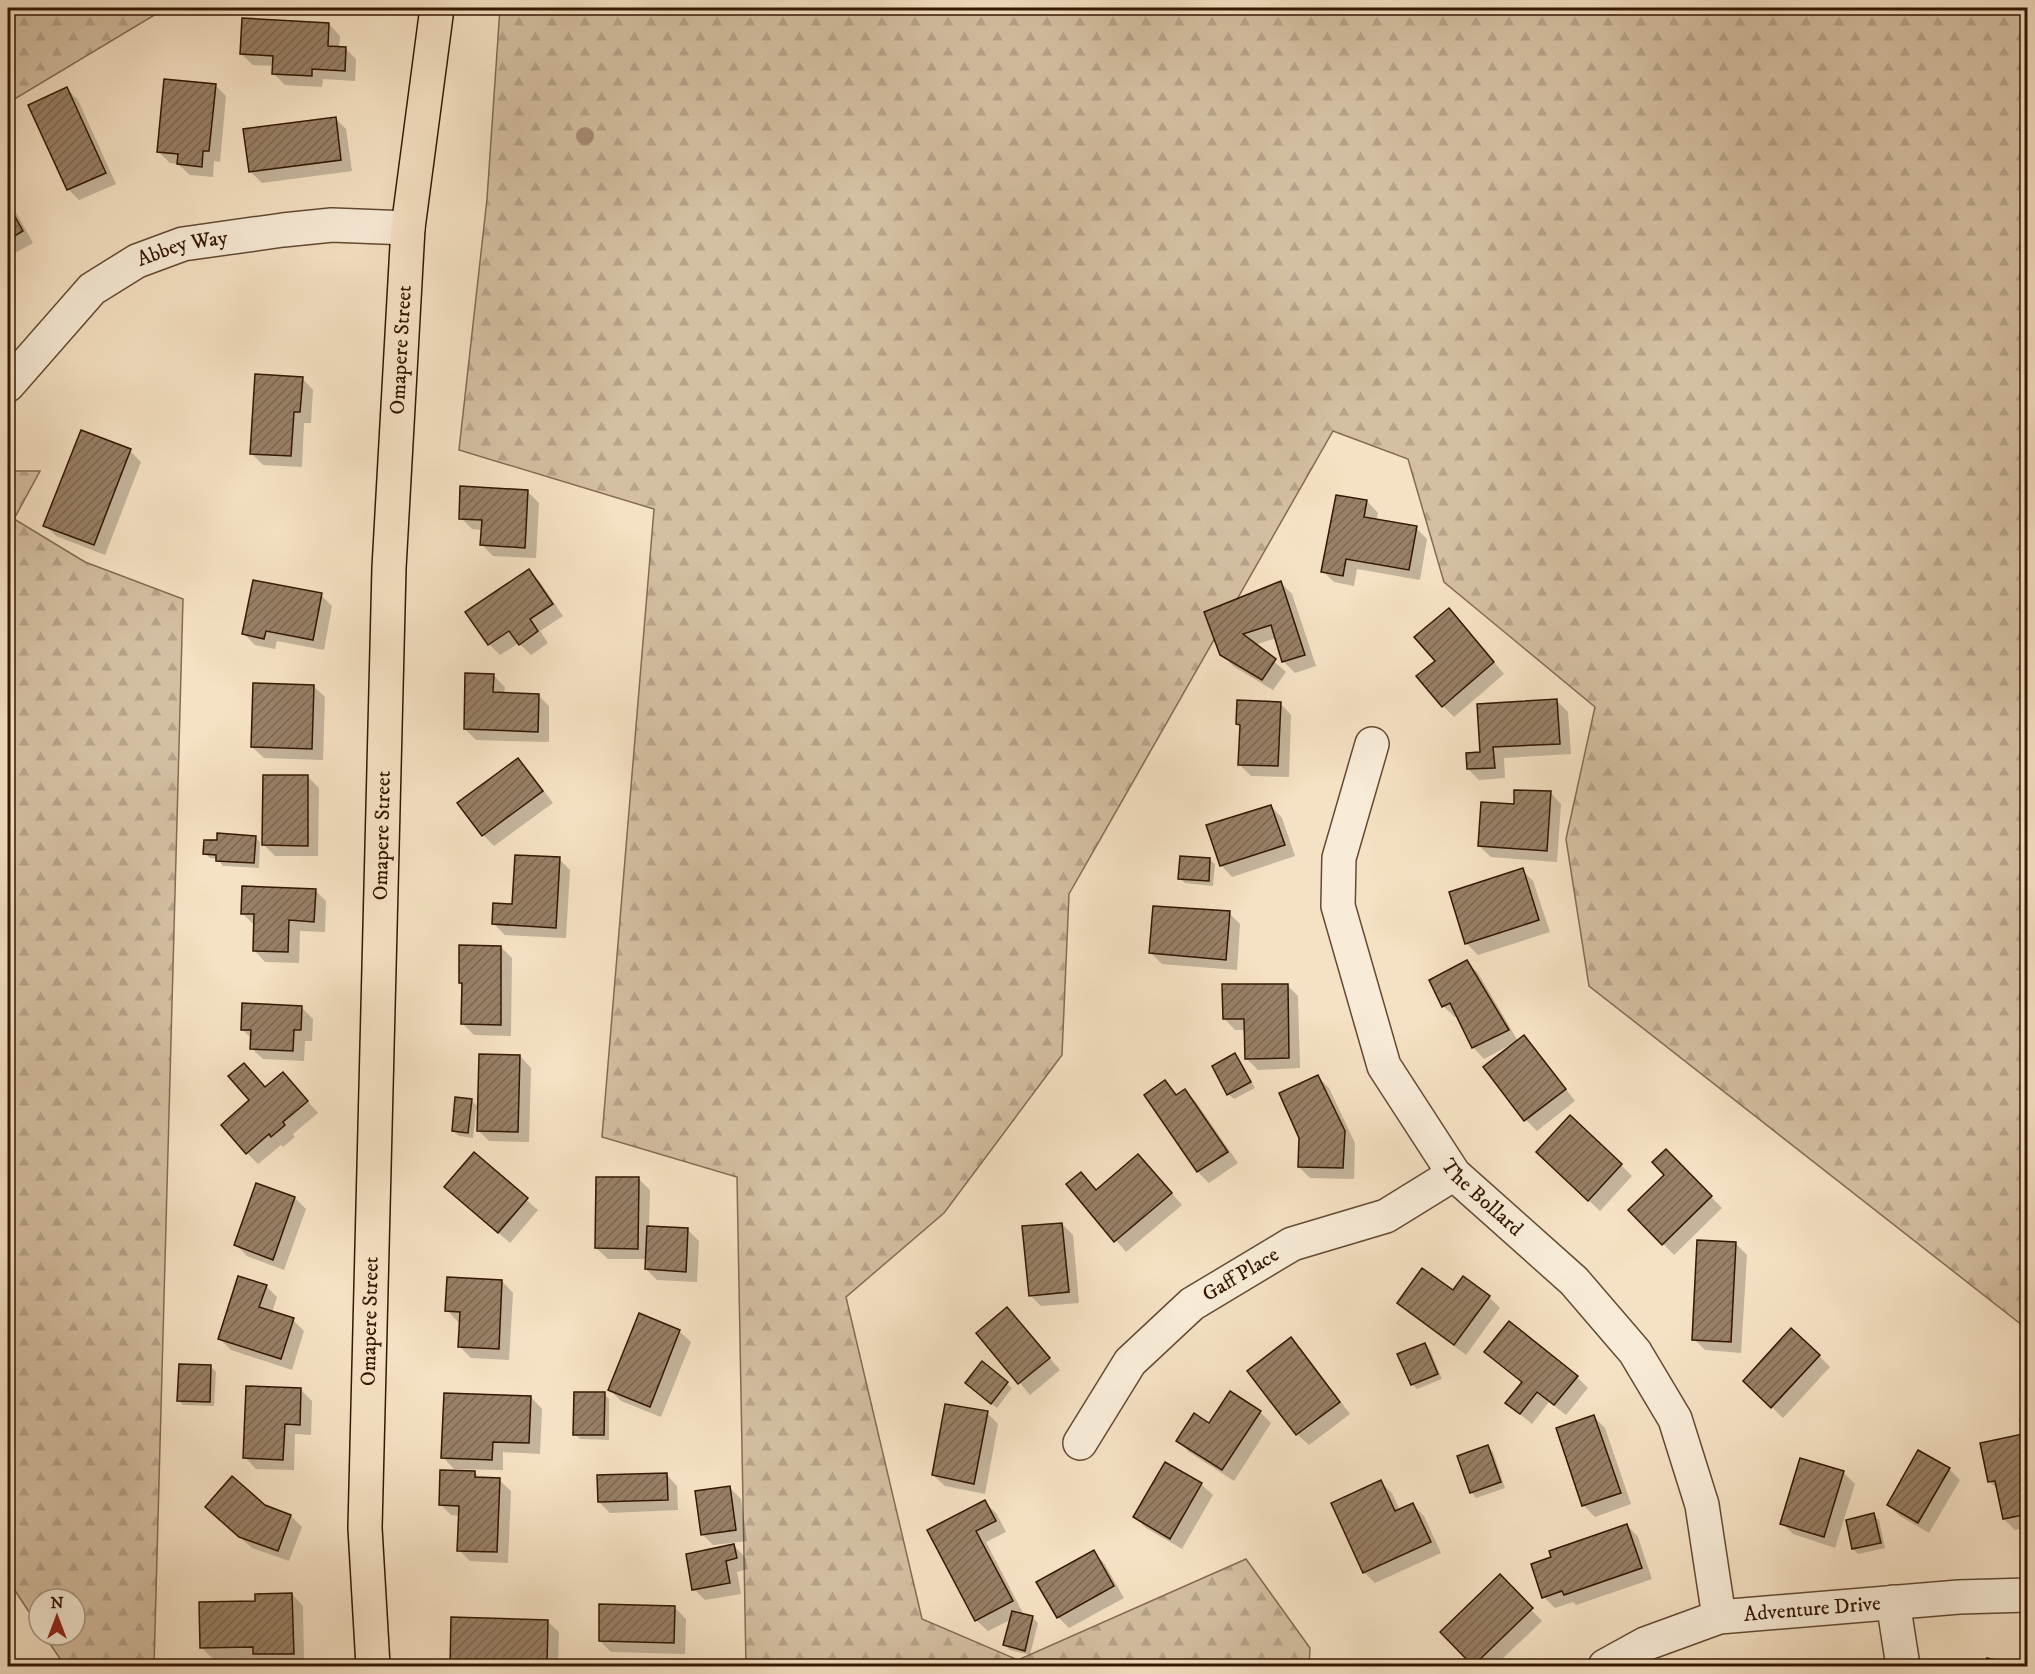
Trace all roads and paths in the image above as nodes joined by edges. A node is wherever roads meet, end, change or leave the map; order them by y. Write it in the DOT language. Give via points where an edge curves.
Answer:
graph roads {
  1 [pos="437,8"];
  2 [pos="408,228"];
  3 [pos="8,385"];
  4 [pos="1372,744"];
  5 [pos="1454,1174"];
  6 [pos="1080,1443"];
  7 [pos="2028,1595"];
  8 [pos="1893,1602"];
  9 [pos="1719,1617"];
  10 [pos="373,1666"];
  11 [pos="1605,1666"];
  12 [pos="1903,1666"];
  1 -- 2 [label="main road, Omapere Street"];
  2 -- 3 [label="street, Abbey Way" via="332,225 283,230 183,244 137,261 92,289"];
  2 -- 10 [label="main road, Omapere Street" via="388,568 365,1528"];
  4 -- 5 [label="street, The Bollard" via="1339,858 1338,906 1384,1066"];
  5 -- 6 [label="street, Gaff Place" via="1386,1216 1292,1244 1192,1304 1130,1362"];
  5 -- 9 [label="street, The Bollard" via="1574,1281 1635,1352 1670,1410 1702,1504"];
  7 -- 8 [label="street, Adventure Drive"];
  8 -- 9 [label="street, Adventure Drive"];
  8 -- 12 [label="street"];
  9 -- 11 [label="street, Adventure Drive" via="1646,1644"];
}
